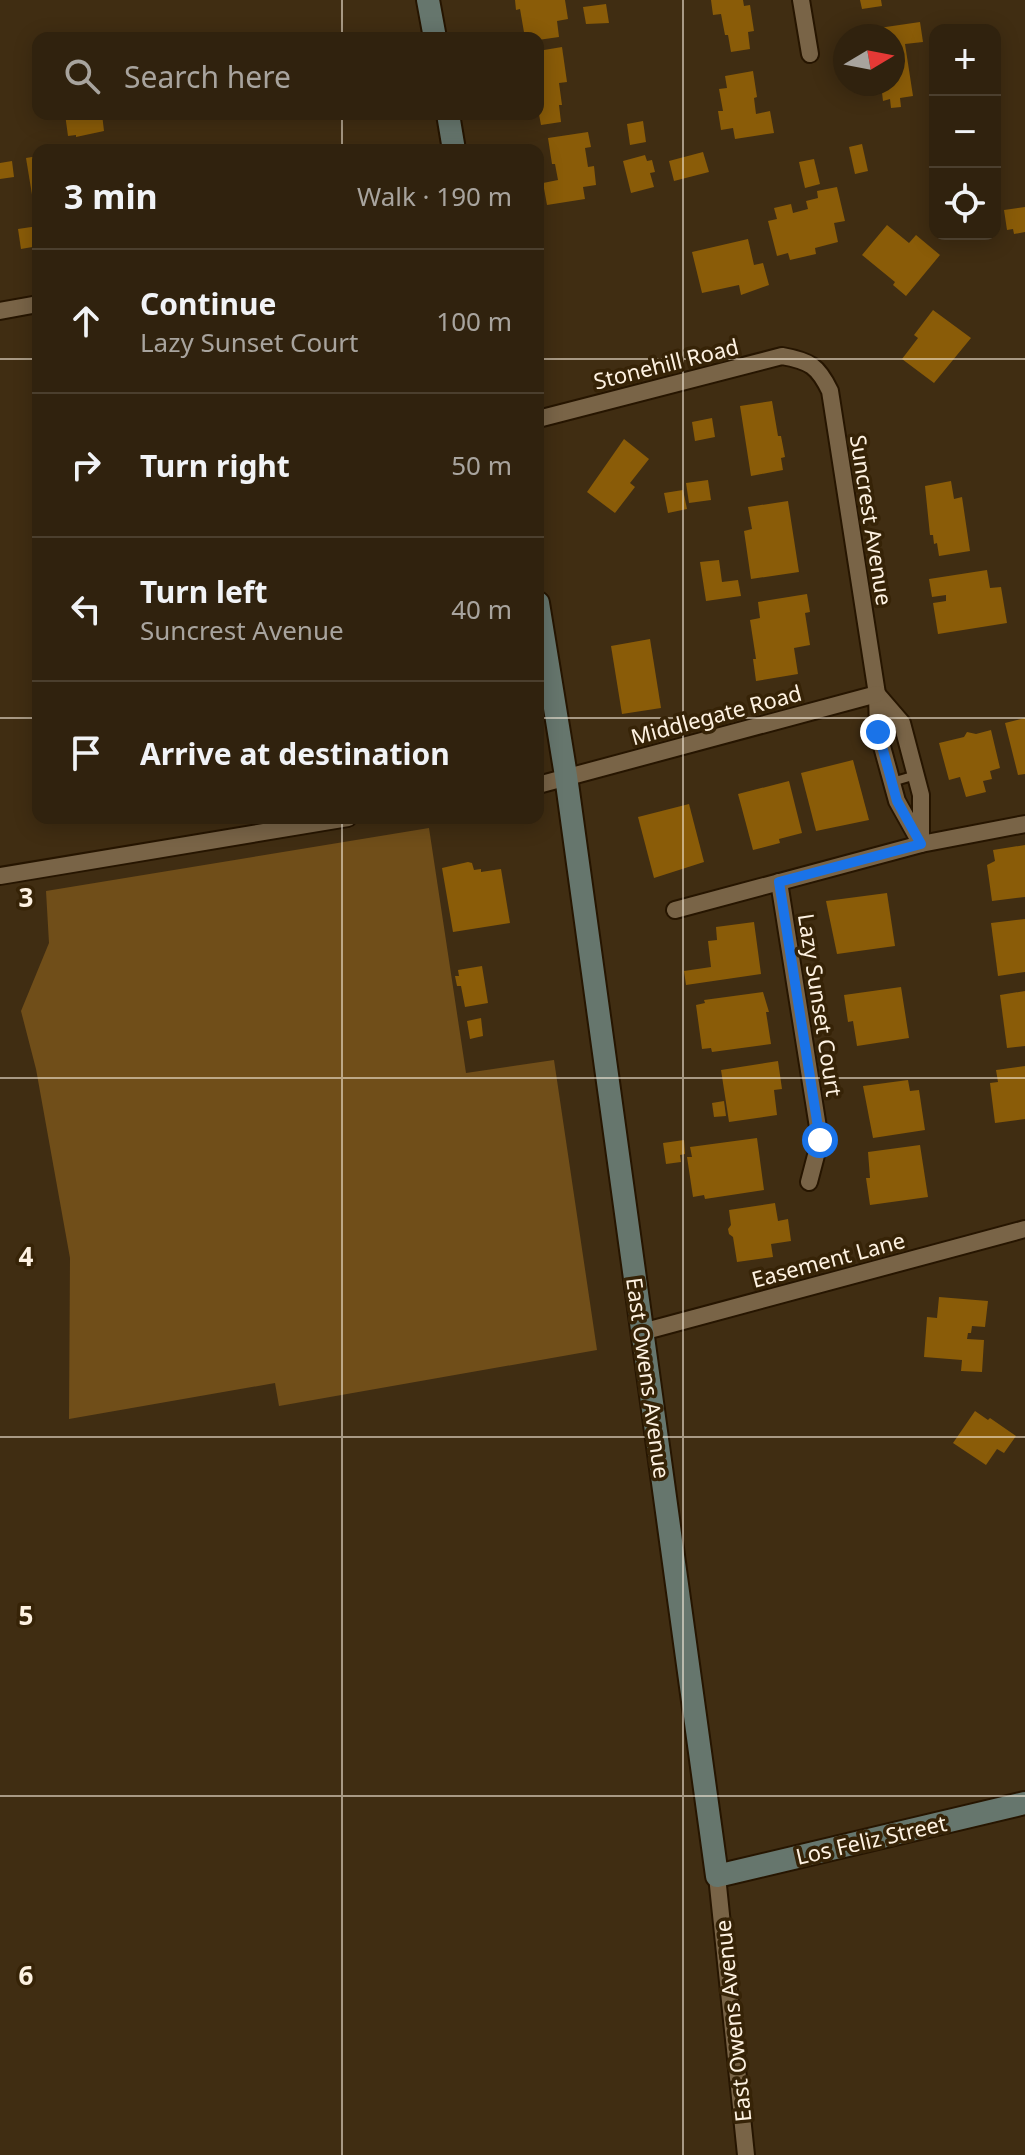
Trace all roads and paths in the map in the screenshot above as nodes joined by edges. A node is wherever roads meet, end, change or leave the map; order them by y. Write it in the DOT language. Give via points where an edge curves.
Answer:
graph roads {
  1 [pos="428,0"];
  2 [pos="801,0"];
  3 [pos="434,32"];
  4 [pos="810,54"];
  5 [pos="449,120"];
  6 [pos="453,144"];
  7 [pos="32,305"];
  8 [pos="0,311"];
  9 [pos="806,360"];
  10 [pos="544,417"];
  11 [pos="544,640"];
  12 [pos="877,694"];
  13 [pos="916,775"];
  14 [pos="566,776"];
  15 [pos="892,782"];
  16 [pos="544,783"];
  17 [pos="312,824"];
  18 [pos="1025,824"];
  19 [pos="921,844"];
  20 [pos="0,876"];
  21 [pos="779,882"];
  22 [pos="675,910"];
  23 [pos="809,1182"];
  24 [pos="1025,1229"];
  25 [pos="642,1332"];
  26 [pos="1025,1803"];
  27 [pos="717,1876"];
  28 [pos="746,2155"];
  1 -- 3 [label="street"];
  2 -- 4 [label="street"];
  5 -- 6 [label="street"];
  7 -- 8 [label="street"];
  9 -- 10 [label="street, Stonehill Road" via="782,356"];
  9 -- 12 [label="street, Suncrest Avenue" via="822,374 830,391"];
  11 -- 14 [label="street, East Owens Avenue"];
  12 -- 13 [label="street" via="902,723"];
  12 -- 14 [label="street, Middlegate Road"];
  12 -- 15 [label="street, Suncrest Avenue" via="878,732"];
  13 -- 15 [label="lane"];
  13 -- 19 [label="street"];
  14 -- 16 [label="street, Middlegate Road"];
  14 -- 25 [label="street, East Owens Avenue"];
  15 -- 19 [label="street, Suncrest Avenue"];
  17 -- 20 [label="street"];
  18 -- 19 [label="street"];
  19 -- 21 [label="street"];
  21 -- 22 [label="street"];
  21 -- 23 [label="street, Lazy Sunset Court" via="820,1140"];
  24 -- 25 [label="street, Easement Lane"];
  25 -- 27 [label="street, East Owens Avenue"];
  26 -- 27 [label="street, Los Feliz Street"];
  27 -- 28 [label="street, East Owens Avenue"];
}
